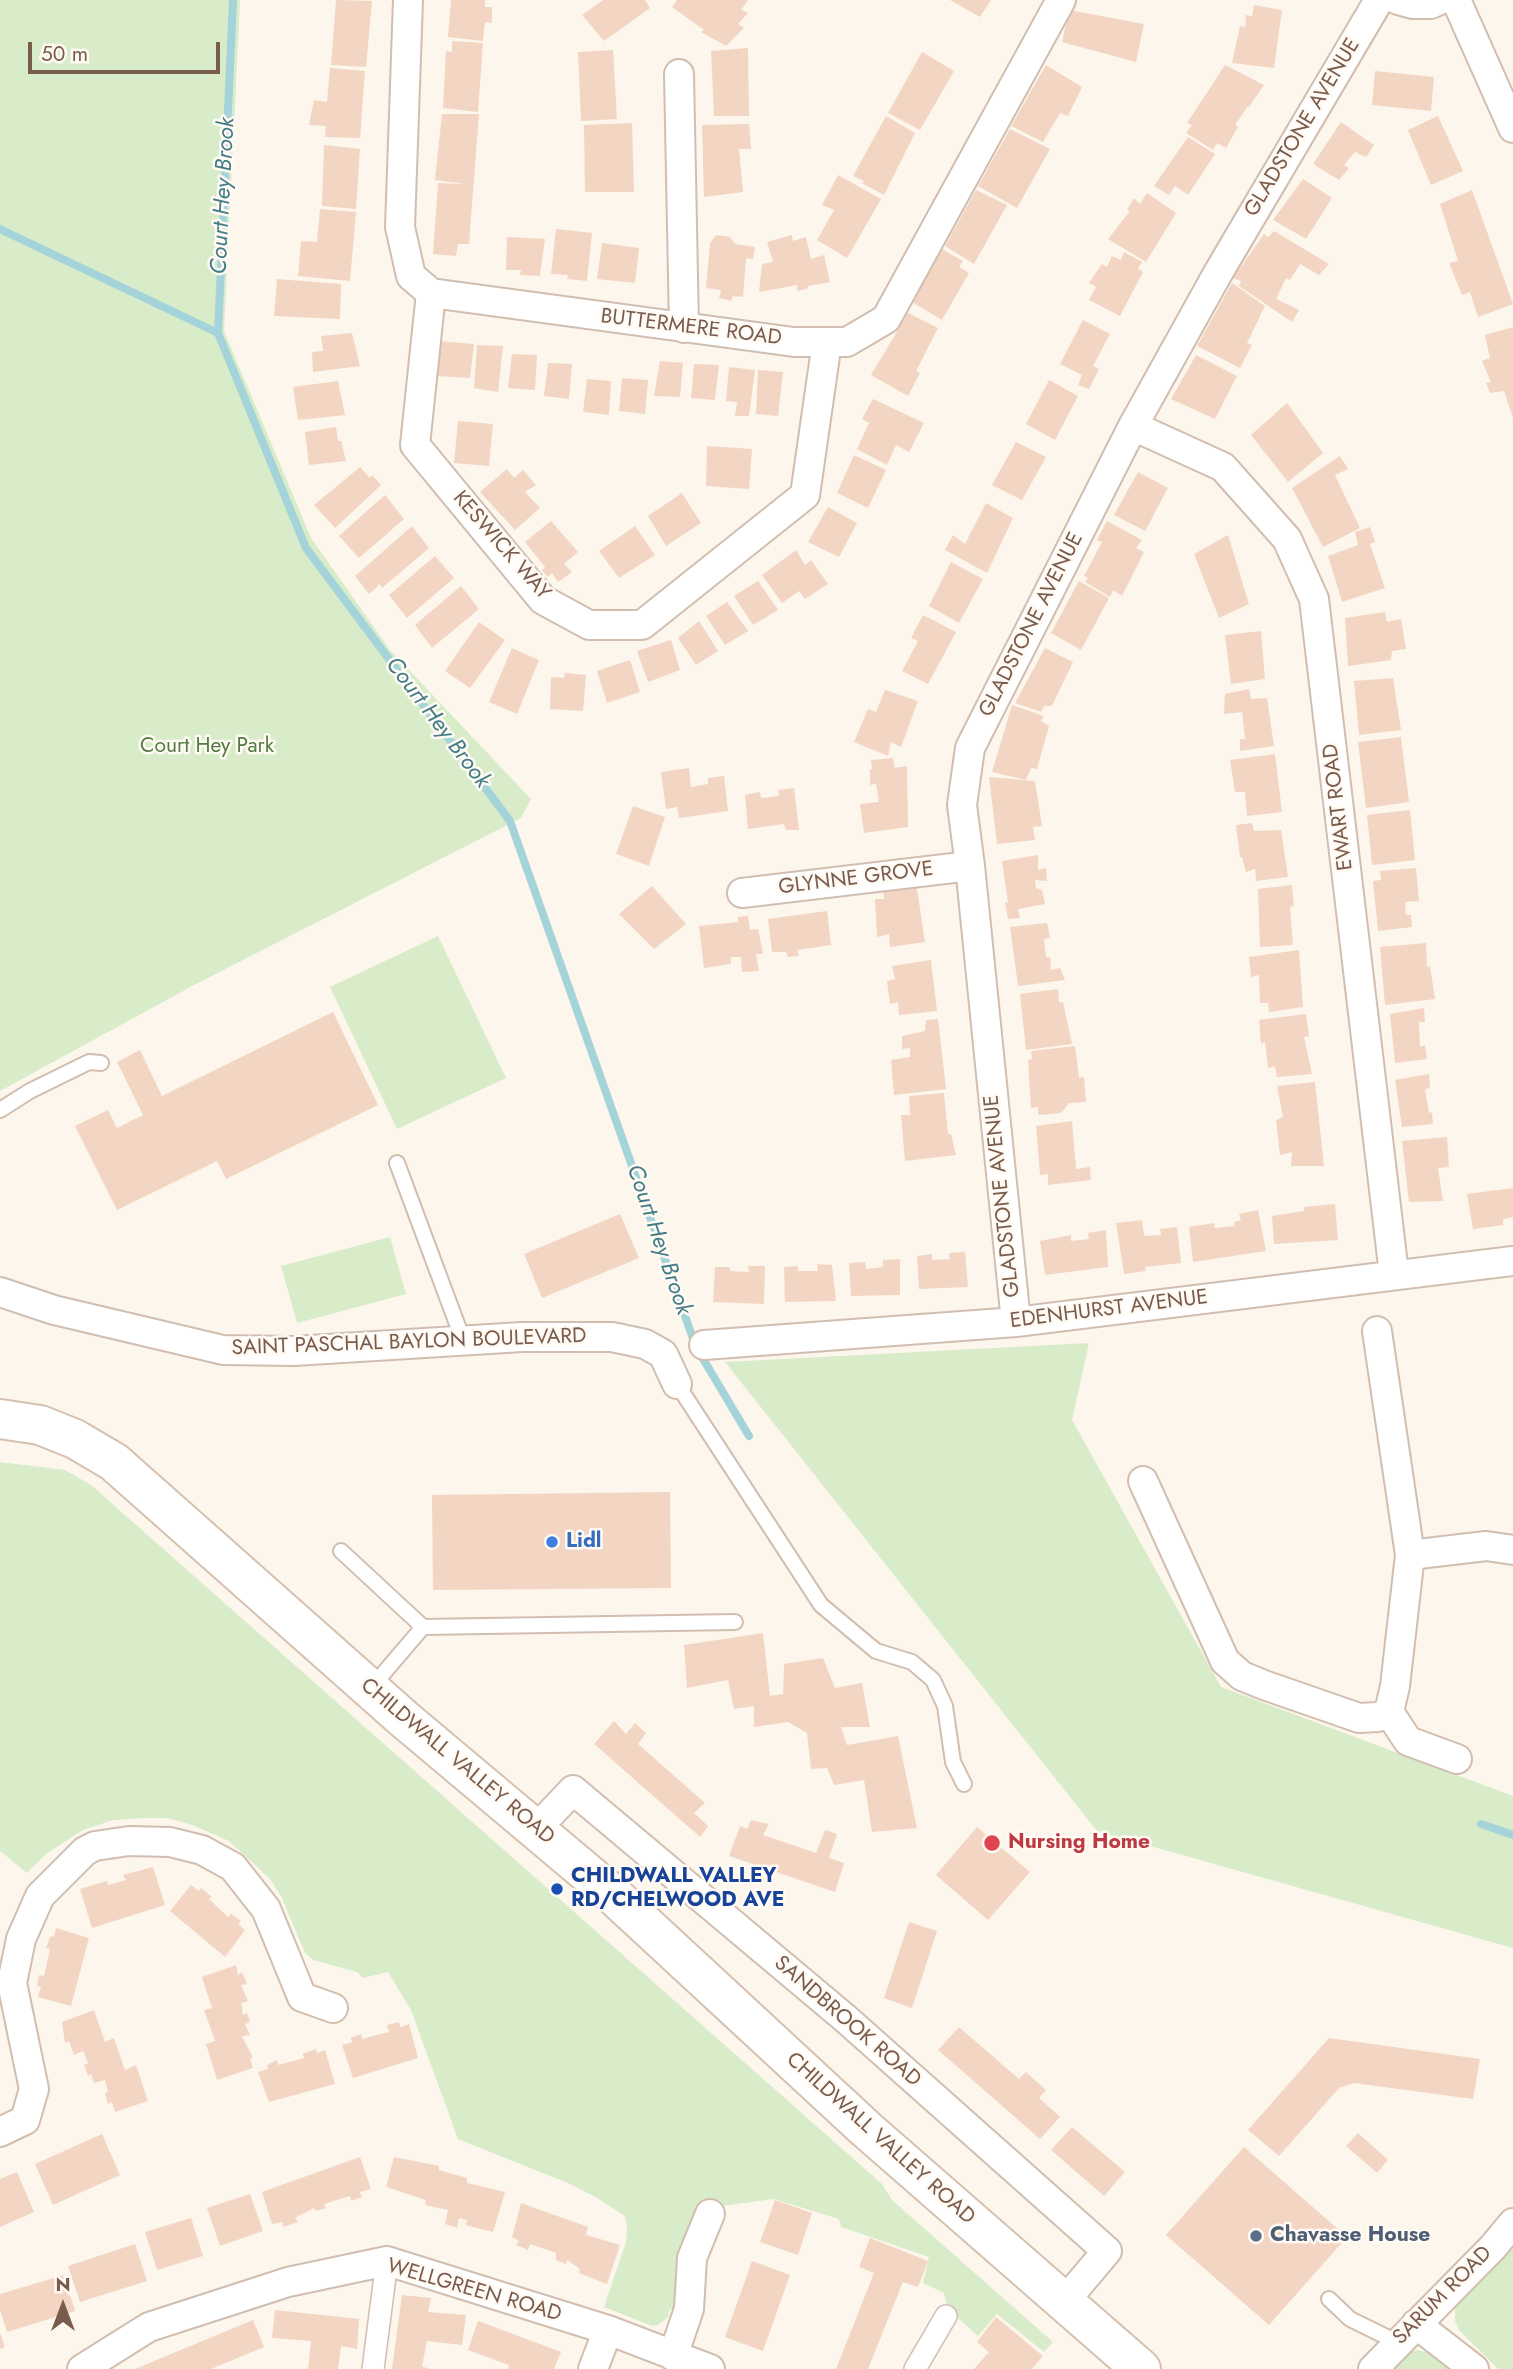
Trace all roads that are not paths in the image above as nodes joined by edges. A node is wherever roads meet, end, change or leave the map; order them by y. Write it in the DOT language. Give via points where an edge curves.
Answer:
graph roads {
  1 [pos="408,0"];
  2 [pos="1062,0"];
  3 [pos="1379,0"];
  4 [pos="1398,0"];
  5 [pos="1440,0"];
  6 [pos="1456,0"];
  7 [pos="679,74"];
  8 [pos="1513,128"];
  9 [pos="431,293"];
  10 [pos="684,328"];
  11 [pos="827,342"];
  12 [pos="1133,426"];
  13 [pos="970,866"];
  14 [pos="742,893"];
  15 [pos="101,1063"];
  16 [pos="0,1110"];
  17 [pos="397,1163"];
  18 [pos="1513,1261"];
  19 [pos="1394,1274"];
  20 [pos="0,1293"];
  21 [pos="1016,1322"];
  22 [pos="1377,1332"];
  23 [pos="463,1340"];
  24 [pos="704,1345"];
  25 [pos="677,1384"];
  26 [pos="0,1419"];
  27 [pos="1143,1481"];
  28 [pos="1513,1550"];
  29 [pos="341,1551"];
  30 [pos="1410,1555"];
  31 [pos="735,1622"];
  32 [pos="423,1627"];
  33 [pos="370,1689"];
  34 [pos="1389,1713"];
  35 [pos="1457,1759"];
  36 [pos="964,1784"];
  37 [pos="536,1829"];
  38 [pos="333,2008"];
  39 [pos="0,2132"];
  40 [pos="710,2214"];
  41 [pos="1513,2223"];
  42 [pos="387,2261"];
  43 [pos="1329,2299"];
  44 [pos="1064,2302"];
  45 [pos="946,2316"];
  46 [pos="608,2330"];
  47 [pos="1407,2333"];
  48 [pos="673,2356"];
  49 [pos="82,2369"];
  50 [pos="373,2369"];
  51 [pos="593,2369"];
  52 [pos="710,2369"];
  53 [pos="915,2369"];
  54 [pos="1140,2369"];
  55 [pos="1373,2369"];
  56 [pos="1474,2369"];
  1 -- 9 [label="street" via="400,227 411,276"];
  2 -- 11 [label="street, BUTTERMERE ROAD" via="886,319 847,342"];
  3 -- 12 [label="street, GLADSTONE AVENUE"];
  4 -- 5 [label="street" via="1413,5"];
  6 -- 8 [label="street"];
  7 -- 10 [label="street"];
  9 -- 10 [label="street, BUTTERMERE ROAD"];
  9 -- 11 [label="street, KESWICK WAY" via="415,445 543,600 589,625 642,625 805,495"];
  10 -- 11 [label="street, BUTTERMERE ROAD"];
  12 -- 13 [label="street, GLADSTONE AVENUE" via="970,748 962,805"];
  12 -- 19 [label="street, EWART ROAD" via="1223,467 1287,539 1314,599"];
  13 -- 14 [label="street, GLYNNE GROVE"];
  13 -- 21 [label="street, GLADSTONE AVENUE"];
  15 -- 16 [label="lane" via="89,1062"];
  17 -- 23 [label="lane"];
  18 -- 19 [label="street, EDENHURST AVENUE"];
  19 -- 21 [label="street, EDENHURST AVENUE"];
  20 -- 23 [label="street, SAINT PASCHAL BAYLON BOULEVARD" via="223,1349 294,1351"];
  21 -- 24 [label="street, EDENHURST AVENUE"];
  22 -- 30 [label="street"];
  23 -- 25 [label="street, SAINT PASCHAL BAYLON BOULEVARD" via="612,1337 645,1344 663,1354"];
  25 -- 36 [label="lane" via="821,1605 876,1651 912,1662 933,1680 945,1706 953,1762"];
  26 -- 33 [label="main road, CHILDWALL VALLEY ROAD" via="40,1425 114,1462"];
  27 -- 34 [label="street" via="1224,1661 1242,1676 1359,1718"];
  28 -- 30 [label="street" via="1486,1546"];
  29 -- 32 [label="lane"];
  30 -- 34 [label="street"];
  31 -- 32 [label="lane"];
  32 -- 33 [label="lane"];
  33 -- 37 [label="main road, CHILDWALL VALLEY ROAD"];
  34 -- 35 [label="street" via="1408,1741"];
  37 -- 44 [label="main road, CHILDWALL VALLEY ROAD"];
  37 -- 44 [label="street, SANDBROOK ROAD" via="573,1790 846,2019 1107,2251"];
  38 -- 39 [label="street" via="302,1997 266,1909 233,1867 202,1850 170,1842 94,1846 40,1896 21,1940 12,1983 34,2089 25,2120"];
  40 -- 48 [label="street" via="692,2258 689,2309"];
  41 -- 47 [label="street, SARUM ROAD"];
  42 -- 46 [label="street, WELLGREEN ROAD"];
  42 -- 49 [label="street, WELLGREEN ROAD" via="288,2282 149,2327"];
  42 -- 50 [label="street"];
  43 -- 47 [label="lane" via="1350,2319"];
  44 -- 54 [label="main road, CHILDWALL VALLEY ROAD"];
  45 -- 53 [label="street"];
  46 -- 48 [label="street, WELLGREEN ROAD"];
  46 -- 51 [label="street"];
  47 -- 55 [label="street, SARUM ROAD"];
  47 -- 56 [label="street"];
  48 -- 52 [label="street, WELLGREEN ROAD"];
}
